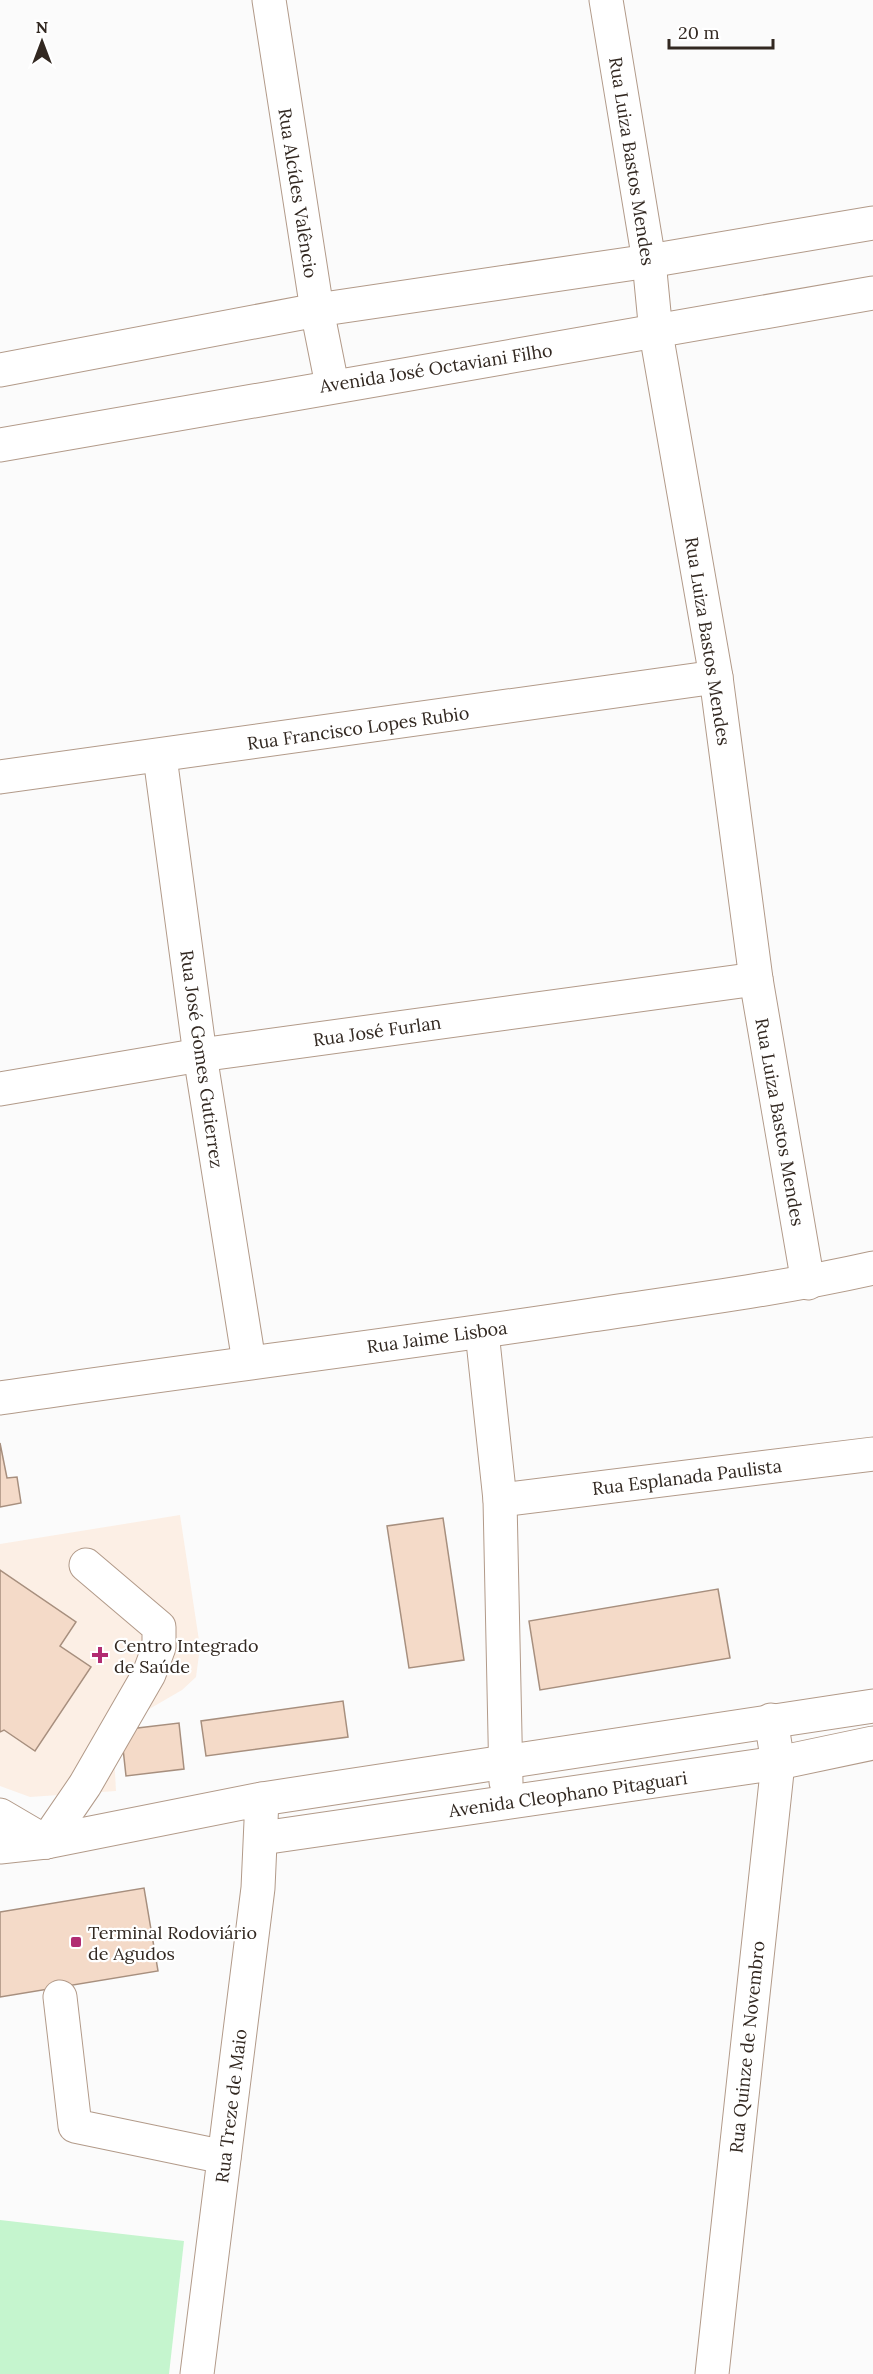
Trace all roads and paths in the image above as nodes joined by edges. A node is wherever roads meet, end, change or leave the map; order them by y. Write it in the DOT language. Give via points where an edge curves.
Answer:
graph roads {
  1 [pos="268,0"];
  2 [pos="606,0"];
  3 [pos="873,224"];
  4 [pos="649,261"];
  5 [pos="873,293"];
  6 [pos="317,310"];
  7 [pos="656,333"];
  8 [pos="0,370"];
  9 [pos="332,385"];
  10 [pos="0,446"];
  11 [pos="716,677"];
  12 [pos="160,757"];
  13 [pos="0,777"];
  14 [pos="756,979"];
  15 [pos="200,1054"];
  16 [pos="0,1089"];
  17 [pos="873,1268"];
  18 [pos="808,1283"];
  19 [pos="482,1332"];
  20 [pos="249,1362"];
  21 [pos="0,1398"];
  22 [pos="873,1454"];
  23 [pos="501,1500"];
  24 [pos="86,1565"];
  25 [pos="873,1706"];
  26 [pos="771,1720"];
  27 [pos="873,1743"];
  28 [pos="505,1761"];
  29 [pos="778,1763"];
  30 [pos="262,1799"];
  31 [pos="507,1803"];
  32 [pos="0,1815"];
  33 [pos="262,1838"];
  34 [pos="46,1842"];
  35 [pos="0,1847"];
  36 [pos="60,1997"];
  37 [pos="224,2157"];
  38 [pos="197,2374"];
  39 [pos="712,2374"];
  1 -- 6 [label="street, Rua Alcídes Valêncio"];
  2 -- 4 [label="street, Rua Luiza Bastos Mendes"];
  3 -- 4 [label="street"];
  4 -- 6 [label="street"];
  4 -- 7 [label="street, Rua Luiza Bastos Mendes"];
  5 -- 7 [label="street, Avenida José Octaviani Filho"];
  6 -- 8 [label="street"];
  6 -- 9 [label="street, Rua Alcídes Valêncio"];
  7 -- 9 [label="street, Avenida José Octaviani Filho"];
  7 -- 11 [label="street, Rua Luiza Bastos Mendes"];
  9 -- 10 [label="street, Avenida José Octaviani Filho"];
  11 -- 12 [label="street, Rua Francisco Lopes Rubio"];
  11 -- 14 [label="street, Rua Luiza Bastos Mendes"];
  12 -- 13 [label="street, Rua Francisco Lopes Rubio"];
  12 -- 15 [label="street, Rua José Gomes Gutierrez"];
  14 -- 15 [label="street, Rua José Furlan"];
  14 -- 18 [label="street, Rua Luiza Bastos Mendes"];
  15 -- 16 [label="street, Rua José Furlan"];
  15 -- 20 [label="street, Rua José Gomes Gutierrez"];
  17 -- 18 [label="street, Rua Jaime Lisboa"];
  18 -- 19 [label="street, Rua Jaime Lisboa"];
  19 -- 20 [label="street, Rua Jaime Lisboa"];
  19 -- 23 [label="street"];
  20 -- 21 [label="street, Rua Jaime Lisboa"];
  22 -- 23 [label="street, Rua Esplanada Paulista"];
  23 -- 28 [label="street"];
  24 -- 34 [label="street" via="159,1627 159,1647 149,1674 85,1785"];
  25 -- 26 [label="street"];
  26 -- 28 [label="street"];
  26 -- 29 [label="street, Rua Quinze de Novembro"];
  27 -- 29 [label="street, Avenida Cleophano Pitaguari"];
  28 -- 30 [label="street"];
  28 -- 31 [label="street"];
  29 -- 31 [label="street, Avenida Cleophano Pitaguari"];
  29 -- 39 [label="street, Rua Quinze de Novembro"];
  30 -- 33 [label="street, Rua Treze de Maio"];
  30 -- 34 [label="street"];
  31 -- 33 [label="street, Avenida Cleophano Pitaguari"];
  32 -- 34 [label="street"];
  33 -- 37 [label="street, Rua Treze de Maio"];
  34 -- 35 [label="street"];
  36 -- 37 [label="street" via="75,2126"];
  37 -- 38 [label="street, Rua Treze de Maio"];
}
